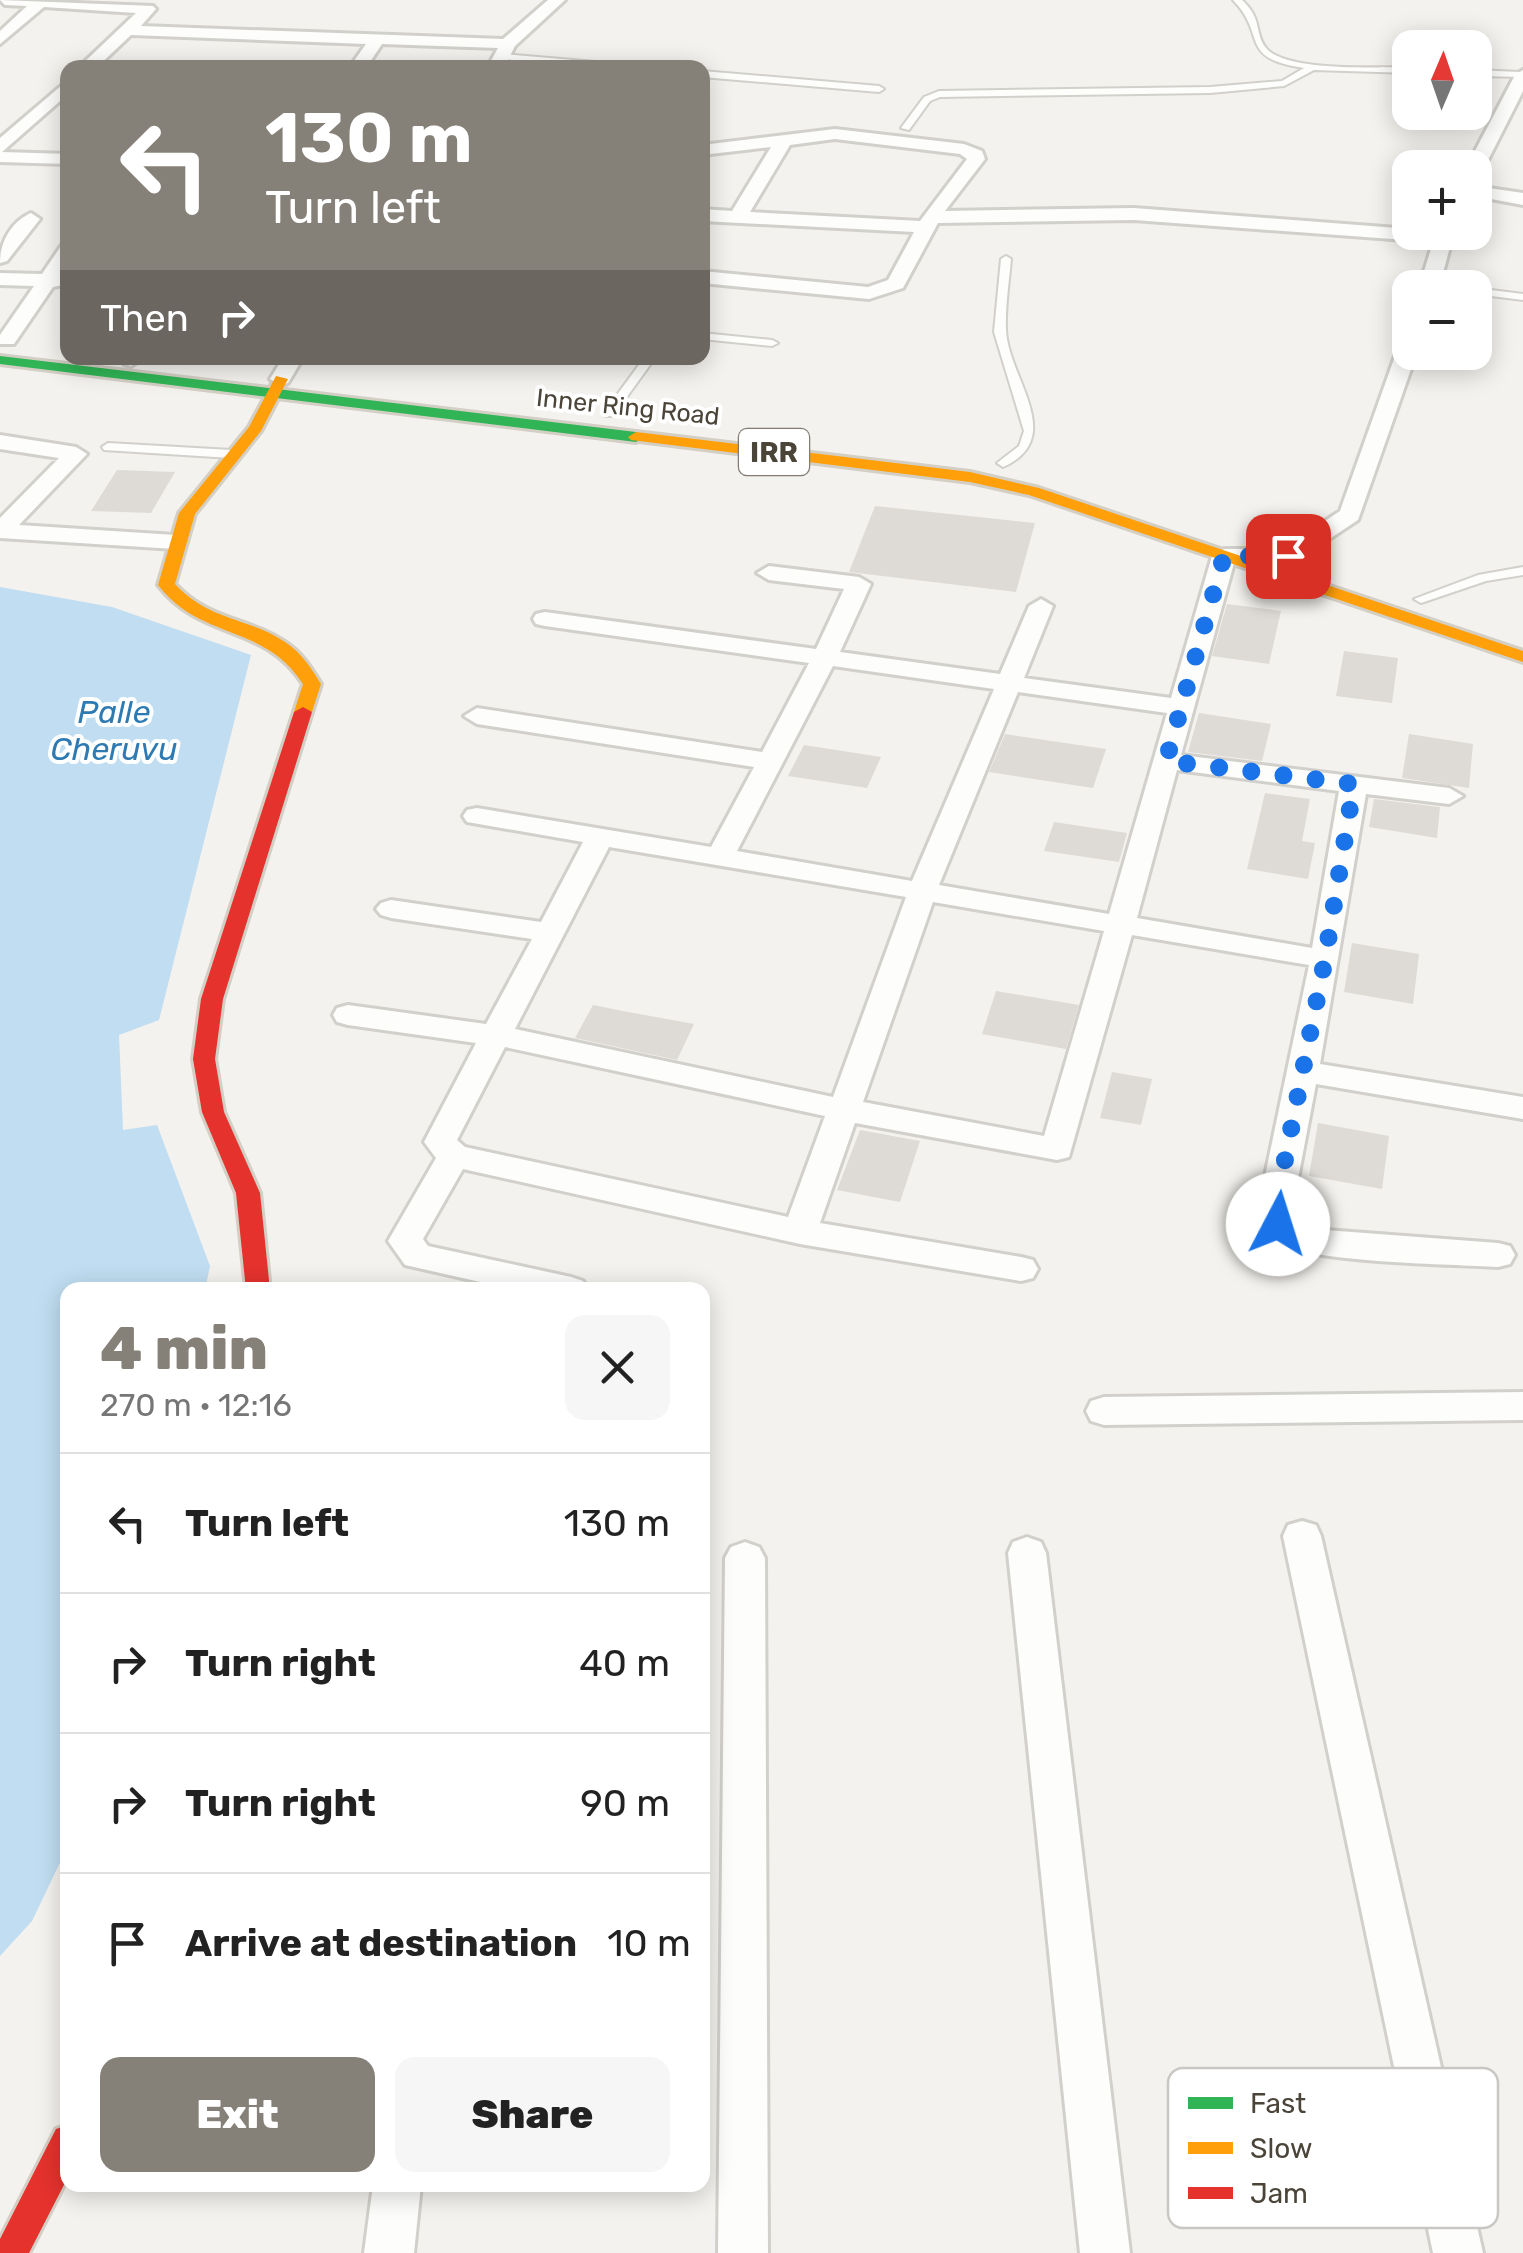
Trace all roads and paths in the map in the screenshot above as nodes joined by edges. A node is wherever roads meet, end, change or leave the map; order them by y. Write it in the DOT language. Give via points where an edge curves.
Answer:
graph roads {
  1 [pos="5,0"];
  2 [pos="557,0"];
  3 [pos="1237,0"];
  4 [pos="42,1"];
  5 [pos="153,5"];
  6 [pos="268,17"];
  7 [pos="128,30"];
  8 [pos="0,39"];
  9 [pos="378,39"];
  10 [pos="456,42"];
  11 [pos="502,56"];
  12 [pos="95,60"];
  13 [pos="363,60"];
  14 [pos="545,60"];
  15 [pos="1315,66"];
  16 [pos="1392,69"];
  17 [pos="1492,74"];
  18 [pos="710,75"];
  19 [pos="1522,75"];
  20 [pos="879,89"];
  21 [pos="60,92"];
  22 [pos="906,128"];
  23 [pos="784,140"];
  24 [pos="0,147"];
  25 [pos="710,149"];
  26 [pos="1484,150"];
  27 [pos="0,156"];
  28 [pos="60,159"];
  29 [pos="1492,194"];
  30 [pos="1523,199"];
  31 [pos="710,214"];
  32 [pos="739,215"];
  33 [pos="31,219"];
  34 [pos="928,222"];
  35 [pos="1392,231"];
  36 [pos="0,256"];
  37 [pos="1006,259"];
  38 [pos="60,260"];
  39 [pos="710,277"];
  40 [pos="0,279"];
  41 [pos="44,280"];
  42 [pos="60,281"];
  43 [pos="1492,293"];
  44 [pos="1523,296"];
  45 [pos="710,337"];
  46 [pos="772,343"];
  47 [pos="2,346"];
  48 [pos="60,350"];
  49 [pos="60,355"];
  50 [pos="131,365"];
  51 [pos="162,365"];
  52 [pos="290,365"];
  53 [pos="644,365"];
  54 [pos="1400,370"];
  55 [pos="280,387"];
  56 [pos="609,414"];
  57 [pos="0,442"];
  58 [pos="108,448"];
  59 [pos="231,454"];
  60 [pos="1003,463"];
  61 [pos="1059,476"];
  62 [pos="1130,499"];
  63 [pos="2,531"];
  64 [pos="175,542"];
  65 [pos="1224,556"];
  66 [pos="1288,556"];
  67 [pos="1523,571"];
  68 [pos="769,573"];
  69 [pos="1421,598"];
  70 [pos="1041,606"];
  71 [pos="546,619"];
  72 [pos="1523,632"];
  73 [pos="825,658"];
  74 [pos="1523,658"];
  75 [pos="1006,682"];
  76 [pos="1181,708"];
  77 [pos="477,716"];
  78 [pos="770,761"];
  79 [pos="1166,761"];
  80 [pos="1354,784"];
  81 [pos="1449,796"];
  82 [pos="478,816"];
  83 [pos="600,838"];
  84 [pos="719,858"];
  85 [pos="922,892"];
  86 [pos="391,910"];
  87 [pos="1120,925"];
  88 [pos="551,933"];
  89 [pos="1325,959"];
  90 [pos="348,1015"];
  91 [pos="499,1036"];
  92 [pos="1302,1071"];
  93 [pos="1523,1108"];
  94 [pos="844,1110"];
  95 [pos="454,1156"];
  96 [pos="800,1232"];
  97 [pos="1498,1255"];
  98 [pos="1021,1270"];
  99 [pos="257,1282"];
  100 [pos="534,1282"];
  101 [pos="1523,1406"];
  102 [pos="1104,1411"];
  103 [pos="1302,1536"];
  104 [pos="1027,1554"];
  105 [pos="745,1558"];
  106 [pos="1418,2068"];
  107 [pos="60,2157"];
  108 [pos="396,2192"];
  109 [pos="1453,2228"];
  110 [pos="11,2253"];
  111 [pos="390,2253"];
  112 [pos="743,2253"];
  113 [pos="1106,2253"];
  114 [pos="1458,2253"];
  1 -- 4 [label="street"];
  2 -- 11 [label="street"];
  3 -- 15 [label="lane" via="1257,21 1267,56"];
  4 -- 5 [label="street"];
  4 -- 8 [label="street"];
  5 -- 7 [label="street"];
  6 -- 10 [label="street"];
  7 -- 9 [label="street"];
  7 -- 12 [label="street"];
  9 -- 10 [label="street"];
  9 -- 13 [label="street"];
  10 -- 11 [label="street"];
  11 -- 14 [label="lane"];
  15 -- 16 [label="lane"];
  15 -- 22 [label="lane" via="1284,82 1210,90 939,94 927,99"];
  17 -- 19 [label="lane"];
  18 -- 20 [label="lane"];
  19 -- 26 [label="street"];
  21 -- 24 [label="street"];
  23 -- 25 [label="street"];
  23 -- 32 [label="street"];
  23 -- 34 [label="street" via="835,134 972,152 976,159"];
  27 -- 28 [label="street"];
  29 -- 30 [label="street"];
  31 -- 32 [label="street"];
  32 -- 34 [label="street"];
  33 -- 36 [label="street"];
  34 -- 35 [label="street" via="1134,214"];
  34 -- 39 [label="street" via="896,284 880,292"];
  37 -- 60 [label="lane" via="1000,332 1030,431 1024,448"];
  38 -- 41 [label="street"];
  40 -- 41 [label="street"];
  41 -- 42 [label="street"];
  41 -- 47 [label="street"];
  43 -- 44 [label="lane"];
  45 -- 46 [label="lane"];
  47 -- 48 [label="main road"];
  47 -- 49 [label="main road, Inner Ring Road / IRR"];
  50 -- 55 [label="main road, Inner Ring Road / IRR"];
  51 -- 55 [label="main road, Inner Ring Road / IRR"];
  52 -- 55 [label="street"];
  53 -- 56 [label="lane"];
  54 -- 66 [label="street" via="1350,515"];
  55 -- 56 [label="main road, Inner Ring Road / IRR"];
  55 -- 59 [label="main road"];
  55 -- 65 [label="main road, Inner Ring Road / IRR" via="970,478"];
  56 -- 60 [label="main road, Inner Ring Road / IRR"];
  57 -- 63 [label="street" via="76,454"];
  58 -- 59 [label="lane"];
  59 -- 64 [label="main road" via="190,507"];
  60 -- 61 [label="main road, Inner Ring Road / IRR"];
  62 -- 66 [label="main road"];
  63 -- 64 [label="street"];
  64 -- 99 [label="main road" via="166,585 184,608 286,644 306,665 312,684 212,999 204,1060 213,1112 248,1193"];
  65 -- 66 [label="street"];
  65 -- 74 [label="main road, Inner Ring Road / IRR"];
  65 -- 76 [label="street"];
  66 -- 69 [label="main road"];
  67 -- 69 [label="lane"];
  68 -- 73 [label="street" via="859,584"];
  69 -- 72 [label="main road"];
  70 -- 75 [label="street"];
  71 -- 73 [label="street"];
  73 -- 75 [label="street"];
  73 -- 78 [label="street"];
  75 -- 76 [label="street"];
  75 -- 85 [label="street"];
  76 -- 79 [label="street"];
  77 -- 78 [label="street"];
  78 -- 84 [label="street"];
  79 -- 80 [label="street"];
  79 -- 87 [label="street"];
  80 -- 81 [label="street"];
  80 -- 89 [label="street"];
  82 -- 83 [label="street"];
  83 -- 84 [label="street"];
  83 -- 88 [label="street"];
  84 -- 85 [label="street"];
  85 -- 87 [label="street"];
  85 -- 94 [label="street"];
  86 -- 88 [label="street"];
  87 -- 89 [label="street"];
  87 -- 94 [label="street" via="1056,1149"];
  88 -- 91 [label="street"];
  89 -- 92 [label="street"];
  90 -- 91 [label="street"];
  91 -- 94 [label="street"];
  91 -- 95 [label="street" via="440,1142"];
  92 -- 93 [label="street"];
  92 -- 97 [label="street" via="1278,1224 1308,1242"];
  94 -- 96 [label="street"];
  95 -- 96 [label="street"];
  95 -- 100 [label="street" via="405,1242 417,1256"];
  96 -- 98 [label="street"];
  101 -- 102 [label="street"];
  103 -- 106 [label="street"];
  104 -- 113 [label="street"];
  105 -- 112 [label="street"];
  107 -- 110 [label="main road"];
  108 -- 111 [label="street"];
  109 -- 114 [label="street"];
}
